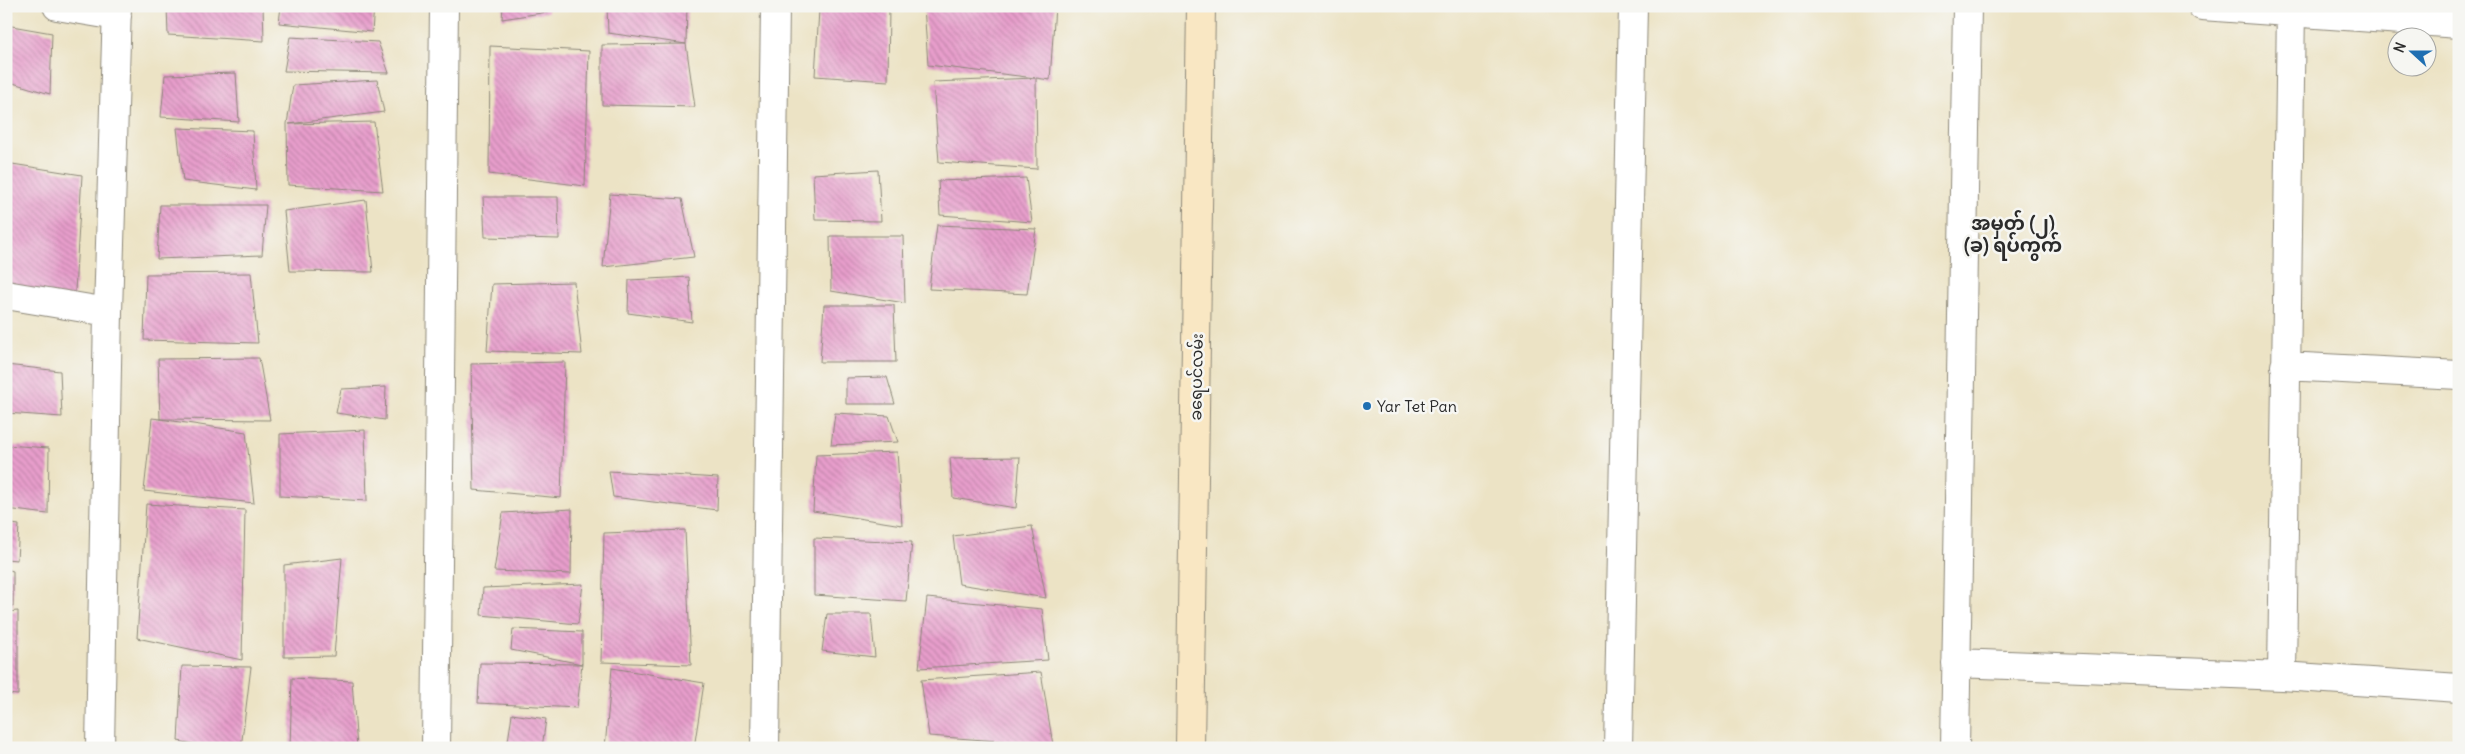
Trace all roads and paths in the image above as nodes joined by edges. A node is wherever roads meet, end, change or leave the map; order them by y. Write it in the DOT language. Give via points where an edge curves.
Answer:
graph roads {
  1 [pos="56,6"];
  2 [pos="444,6"];
  3 [pos="775,6"];
  4 [pos="1201,6"];
  5 [pos="1633,6"];
  6 [pos="1967,6"];
  7 [pos="2202,6"];
  8 [pos="2291,9"];
  9 [pos="117,11"];
  10 [pos="2459,24"];
  11 [pos="6,295"];
  12 [pos="108,312"];
  13 [pos="2285,366"];
  14 [pos="2459,375"];
  15 [pos="1956,663"];
  16 [pos="2282,676"];
  17 [pos="2459,688"];
  18 [pos="100,748"];
  19 [pos="436,748"];
  20 [pos="765,748"];
  21 [pos="1190,748"];
  22 [pos="1618,748"];
  23 [pos="1955,748"];
  1 -- 9 [label="street"];
  2 -- 19 [label="street"];
  3 -- 20 [label="street"];
  4 -- 21 [label="main road, ခရေပင်လမ်း"];
  5 -- 22 [label="street"];
  6 -- 15 [label="street"];
  7 -- 8 [label="street"];
  8 -- 10 [label="street"];
  8 -- 13 [label="street"];
  9 -- 12 [label="street"];
  11 -- 12 [label="street"];
  12 -- 18 [label="street"];
  13 -- 14 [label="street"];
  13 -- 16 [label="street"];
  15 -- 16 [label="street"];
  15 -- 23 [label="street"];
  16 -- 17 [label="street"];
}
